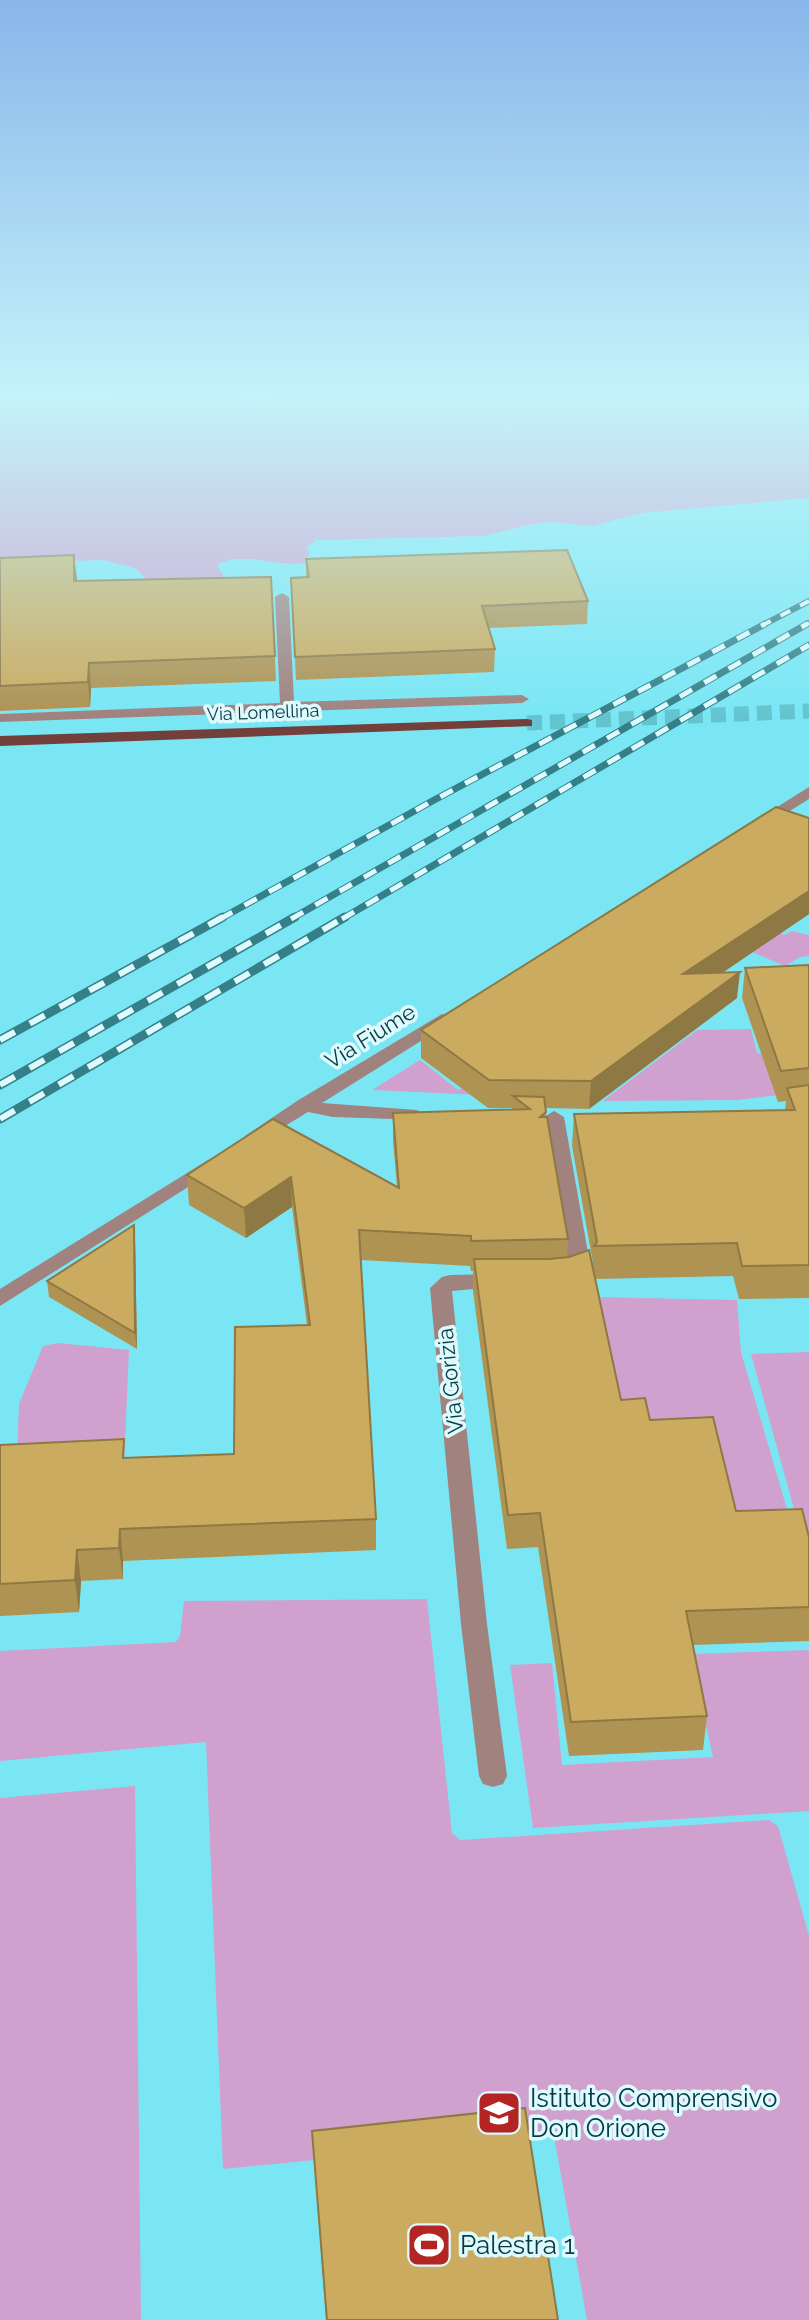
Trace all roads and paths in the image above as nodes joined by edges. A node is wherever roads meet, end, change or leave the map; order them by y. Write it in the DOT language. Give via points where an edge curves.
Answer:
graph roads {
  1 [pos="282,597"];
  2 [pos="522,699"];
  3 [pos="287,707"];
  4 [pos="0,718"];
  5 [pos="527,723"];
  6 [pos="0,741"];
  7 [pos="806,797"];
  8 [pos="747,831"];
  9 [pos="457,1010"];
  10 [pos="304,1105"];
  11 [pos="432,1116"];
  12 [pos="554,1117"];
  13 [pos="555,1280"];
  14 [pos="525,1281"];
  15 [pos="0,1299"];
  16 [pos="493,1776"];
  1 -- 3 [label="street, Via Lomellina"];
  2 -- 3 [label="street, Via Lomellina"];
  3 -- 4 [label="street, Via Lomellina"];
  5 -- 6 [label="main road, Via Lomellina"];
  7 -- 8 [label="street"];
  9 -- 10 [label="street, Via Fiume"];
  10 -- 11 [label="street"];
  10 -- 15 [label="street, Via Fiume"];
  12 -- 13 [label="street" via="581,1275"];
  14 -- 16 [label="street, Via Gorizia" via="450,1282 441,1288"];
}
